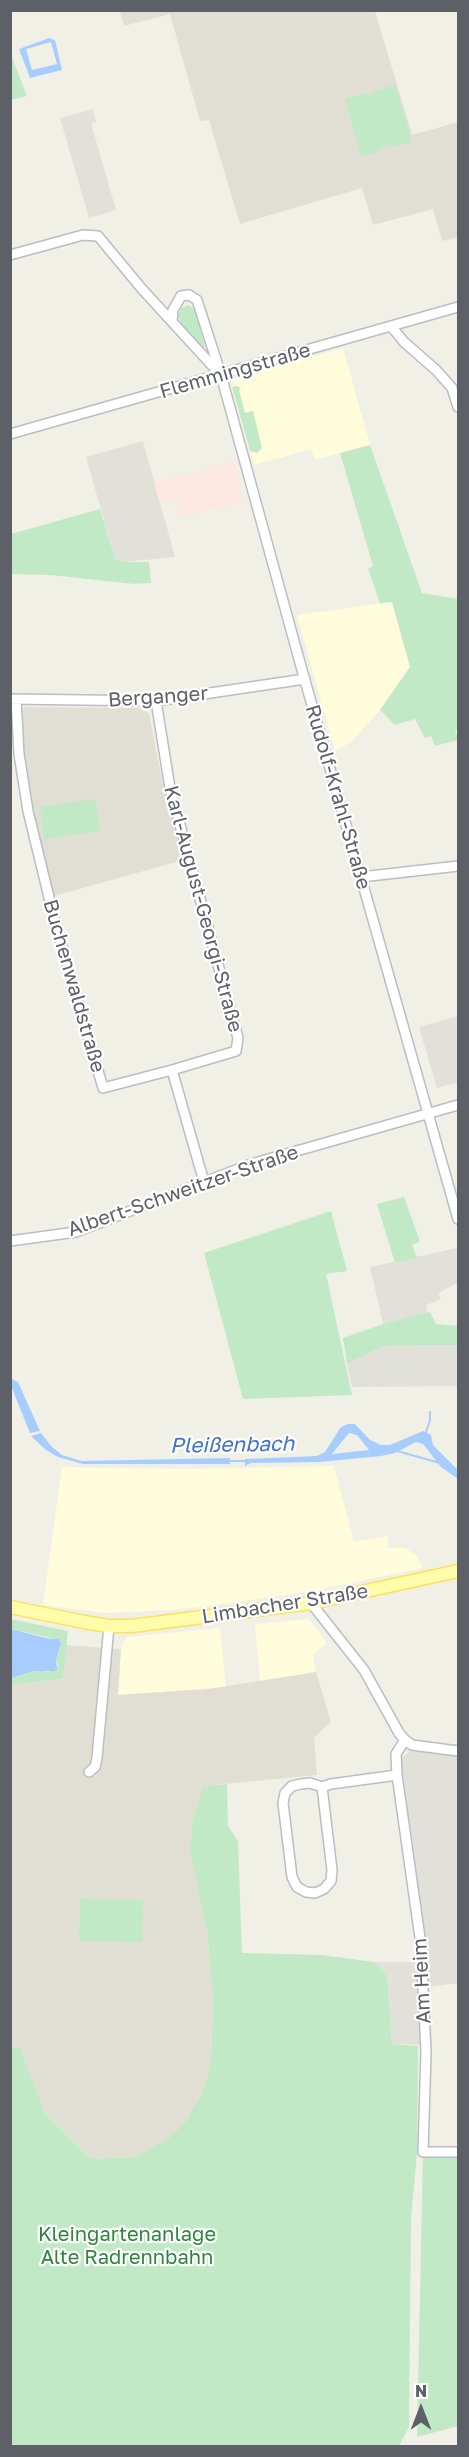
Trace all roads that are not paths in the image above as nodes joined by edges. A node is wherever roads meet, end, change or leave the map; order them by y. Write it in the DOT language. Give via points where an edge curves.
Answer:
graph roads {
  1 [pos="10,255"];
  2 [pos="459,307"];
  3 [pos="172,321"];
  4 [pos="391,326"];
  5 [pos="221,375"];
  6 [pos="459,407"];
  7 [pos="10,434"];
  8 [pos="305,679"];
  9 [pos="13,699"];
  10 [pos="156,701"];
  11 [pos="459,866"];
  12 [pos="361,877"];
  13 [pos="172,1070"];
  14 [pos="459,1105"];
  15 [pos="428,1114"];
  16 [pos="204,1182"];
  17 [pos="459,1219"];
  18 [pos="10,1241"];
  19 [pos="459,1571"];
  20 [pos="310,1603"];
  21 [pos="10,1607"];
  22 [pos="109,1626"];
  23 [pos="405,1740"];
  24 [pos="459,1750"];
  25 [pos="89,1772"];
  26 [pos="397,1775"];
  27 [pos="322,1787"];
  28 [pos="459,2152"];
  1 -- 3 [label="street" via="83,235 98,236"];
  2 -- 4 [label="street, Flemmingstraße"];
  3 -- 5 [label="street"];
  3 -- 5 [label="street, Rudolf-Krahl-Straße" via="181,296 197,300"];
  4 -- 5 [label="street, Flemmingstraße"];
  4 -- 6 [label="street" via="452,388"];
  5 -- 7 [label="street, Flemmingstraße"];
  5 -- 8 [label="street, Rudolf-Krahl-Straße"];
  8 -- 10 [label="street, Berganger"];
  8 -- 12 [label="street, Rudolf-Krahl-Straße"];
  9 -- 10 [label="street, Berganger"];
  9 -- 13 [label="street, Buchenwaldstraße" via="28,811 103,1088"];
  10 -- 13 [label="street, Karl-August-Georgi-Straße" via="170,788 238,1038 236,1051"];
  11 -- 12 [label="street"];
  12 -- 15 [label="street, Rudolf-Krahl-Straße"];
  13 -- 16 [label="street"];
  14 -- 15 [label="street, Albert-Schweitzer-Straße"];
  15 -- 16 [label="street, Albert-Schweitzer-Straße" via="251,1164"];
  15 -- 17 [label="street, Rudolf-Krahl-Straße"];
  16 -- 18 [label="street, Albert-Schweitzer-Straße" via="76,1232"];
  19 -- 20 [label="main road, Limbacher Straße"];
  20 -- 22 [label="main road, Limbacher Straße" via="207,1618"];
  20 -- 23 [label="street" via="364,1670"];
  21 -- 22 [label="main road, Limbacher Straße"];
  22 -- 25 [label="street" via="97,1758"];
  23 -- 24 [label="street" via="412,1745"];
  23 -- 26 [label="street, Am Heim" via="396,1754"];
  26 -- 27 [label="street"];
  26 -- 28 [label="street, Am Heim" via="421,1945 426,2052 423,2152"];
  27 -- 27 [label="street" via="310,1783 292,1786 283,1803 292,1877 297,1887 315,1893 331,1881 332,1870"];
}
